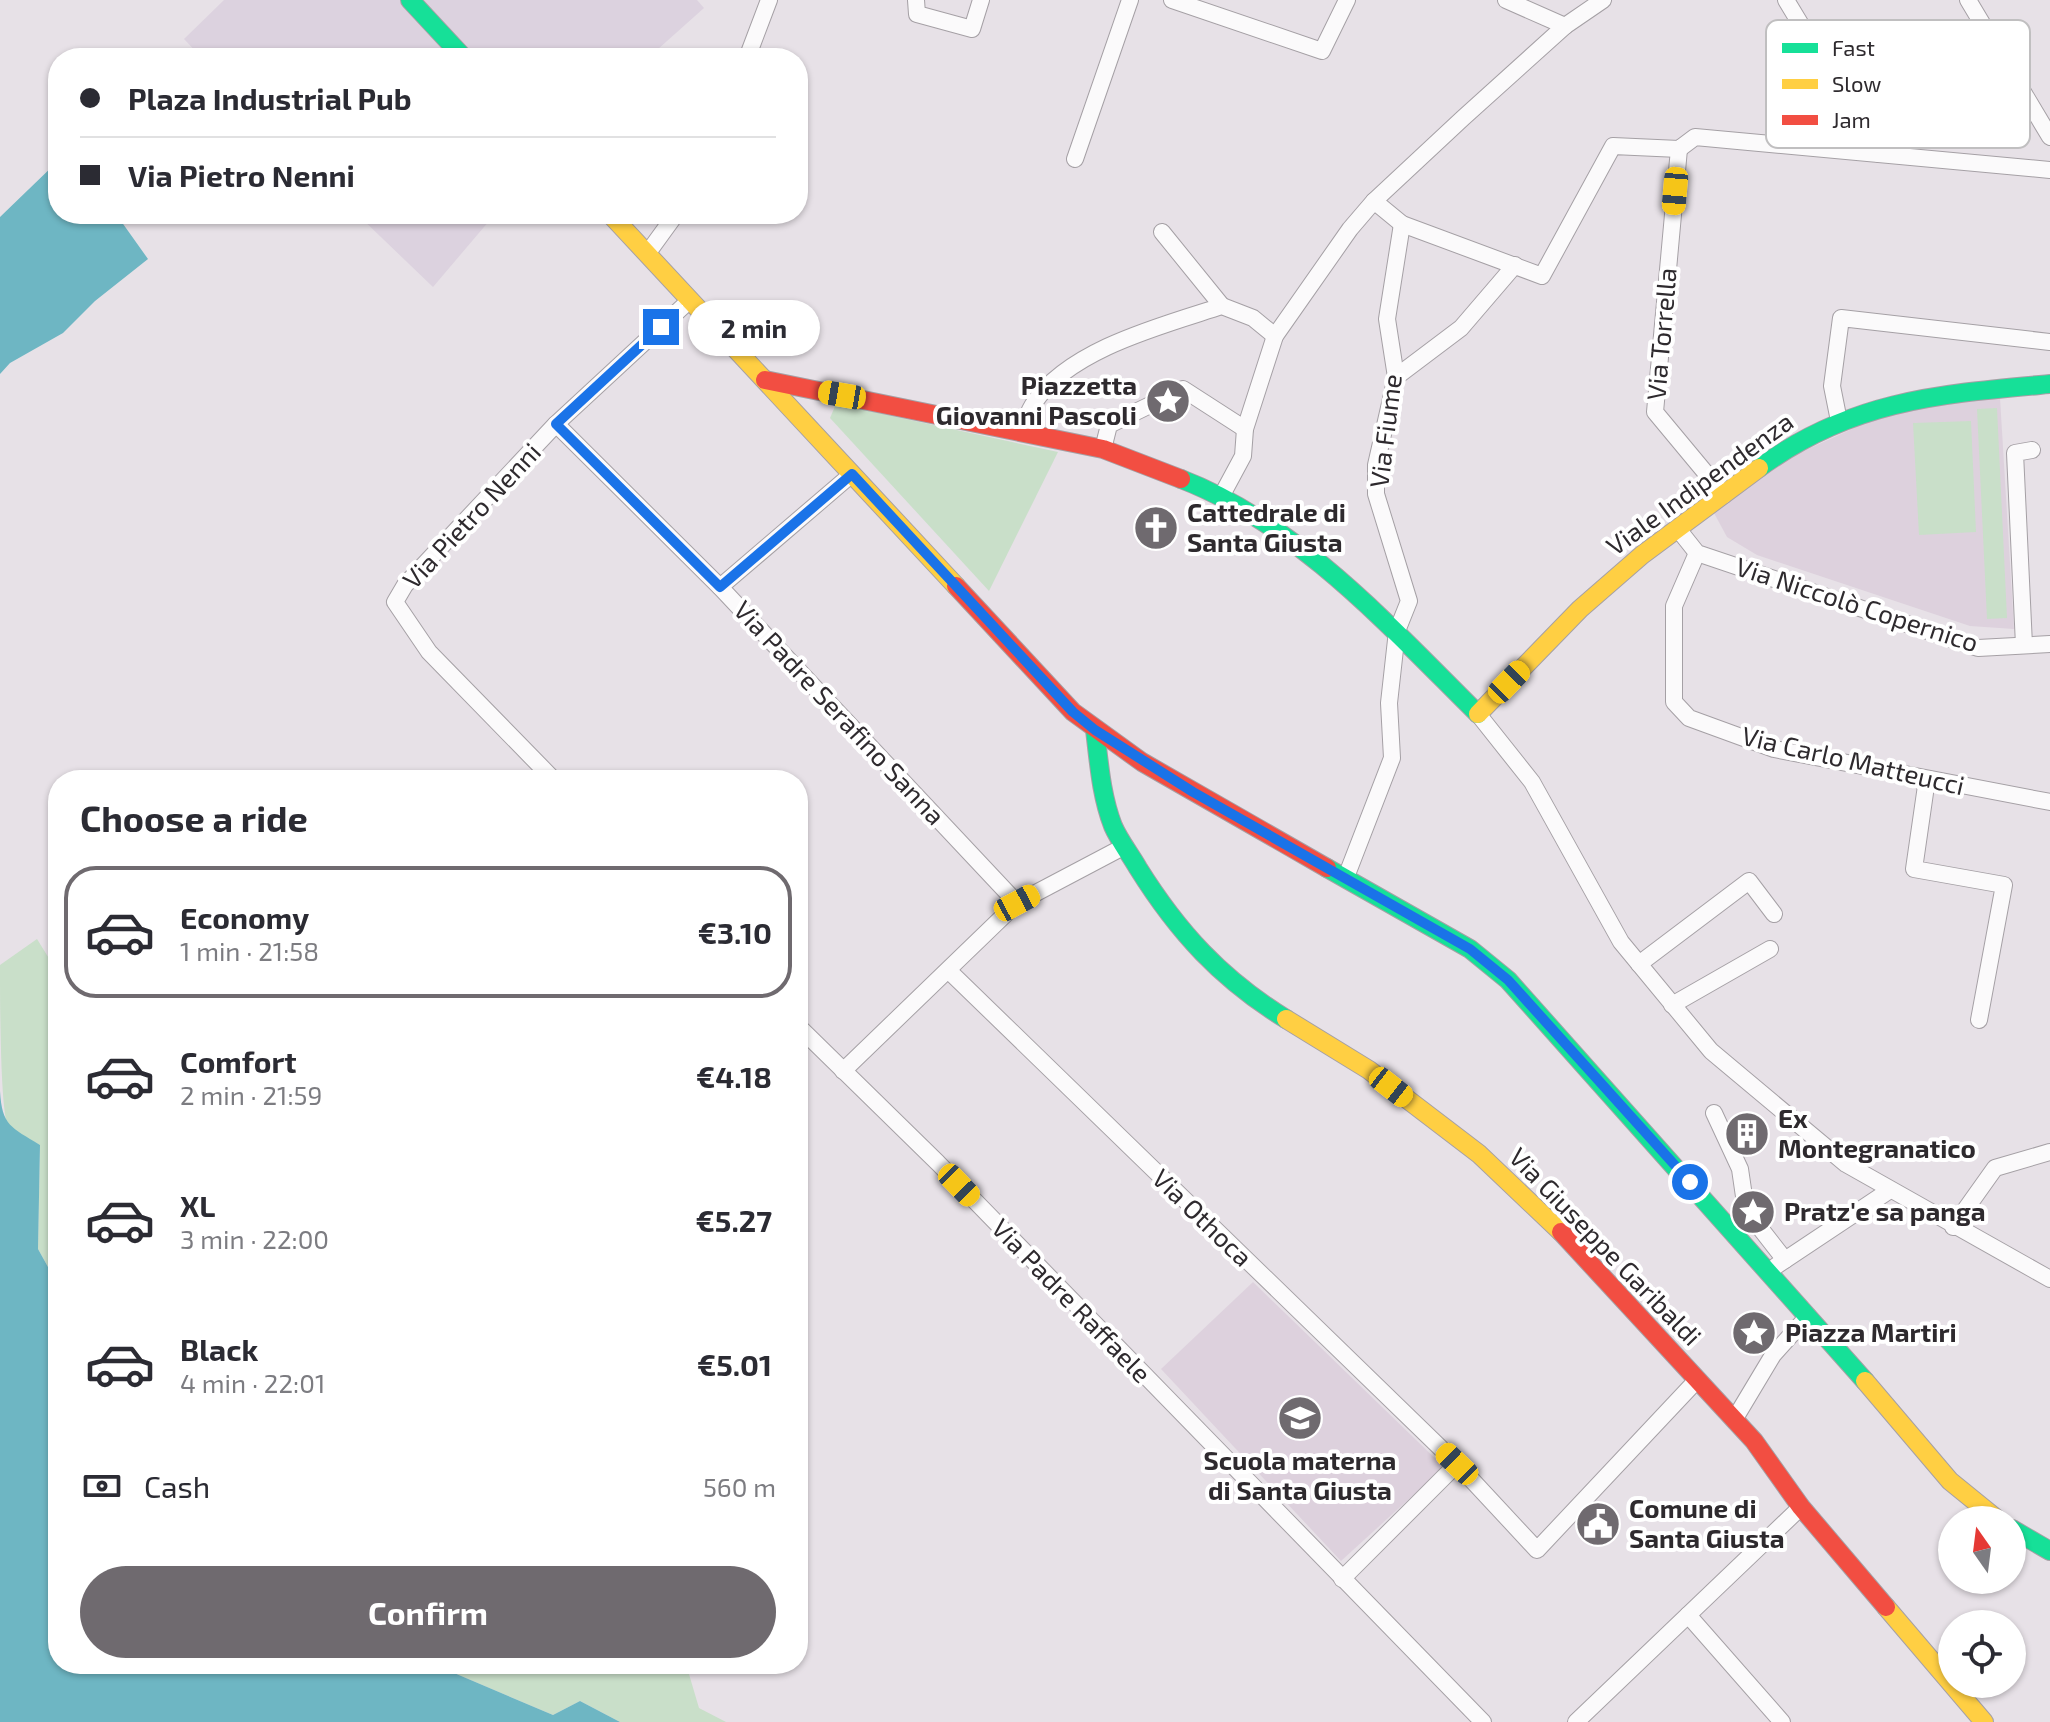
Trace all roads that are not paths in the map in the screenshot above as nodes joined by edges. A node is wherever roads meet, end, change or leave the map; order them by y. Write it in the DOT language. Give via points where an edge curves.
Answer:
graph roads {
  1 [pos="410,0"];
  2 [pos="769,0"];
  3 [pos="916,0"];
  4 [pos="981,0"];
  5 [pos="1130,0"];
  6 [pos="1172,0"];
  7 [pos="1347,0"];
  8 [pos="1506,0"];
  9 [pos="1603,0"];
  10 [pos="1786,0"];
  11 [pos="1968,0"];
  12 [pos="1798,20"];
  13 [pos="1980,20"];
  14 [pos="1565,26"];
  15 [pos="455,48"];
  16 [pos="751,48"];
  17 [pos="2030,104"];
  18 [pos="2050,137"];
  19 [pos="1766,144"];
  20 [pos="1814,148"];
  21 [pos="1875,148"];
  22 [pos="1679,149"];
  23 [pos="1879,154"];
  24 [pos="1075,159"];
  25 [pos="2050,170"];
  26 [pos="1374,201"];
  27 [pos="619,224"];
  28 [pos="669,224"];
  29 [pos="1402,224"];
  30 [pos="1162,232"];
  31 [pos="647,254"];
  32 [pos="1515,265"];
  33 [pos="690,300"];
  34 [pos="1222,306"];
  35 [pos="1275,336"];
  36 [pos="2050,342"];
  37 [pos="1396,377"];
  38 [pos="765,380"];
  39 [pos="2050,384"];
  40 [pos="1839,421"];
  41 [pos="556,424"];
  42 [pos="1245,429"];
  43 [pos="1020,431"];
  44 [pos="1103,449"];
  45 [pos="2032,450"];
  46 [pos="852,474"];
  47 [pos="1222,495"];
  48 [pos="1724,495"];
  49 [pos="1678,529"];
  50 [pos="1697,553"];
  51 [pos="720,587"];
  52 [pos="1397,631"];
  53 [pos="2050,644"];
  54 [pos="2024,645"];
  55 [pos="1478,714"];
  56 [pos="1095,730"];
  57 [pos="1142,762"];
  58 [pos="544,770"];
  59 [pos="1927,779"];
  60 [pos="1103,792"];
  61 [pos="2050,802"];
  62 [pos="1125,846"];
  63 [pos="1346,877"];
  64 [pos="1017,903"];
  65 [pos="1774,914"];
  66 [pos="1770,949"];
  67 [pos="1639,964"];
  68 [pos="949,971"];
  69 [pos="1672,1005"];
  70 [pos="1979,1020"];
  71 [pos="808,1036"];
  72 [pos="843,1071"];
  73 [pos="1714,1113"];
  74 [pos="2050,1152"];
  75 [pos="1890,1190"];
  76 [pos="1953,1227"];
  77 [pos="1785,1260"];
  78 [pos="1768,1271"];
  79 [pos="2050,1279"];
  80 [pos="1808,1316"];
  81 [pos="1696,1381"];
  82 [pos="1734,1420"];
  83 [pos="1457,1464"];
  84 [pos="1981,1506"];
  85 [pos="1801,1507"];
  86 [pos="2026,1537"];
  87 [pos="2050,1551"];
  88 [pos="1342,1579"];
  89 [pos="1688,1615"];
  90 [pos="1483,1722"];
  91 [pos="1576,1722"];
  92 [pos="1782,1722"];
  93 [pos="1984,1722"];
  1 -- 15 [label="main road"];
  2 -- 16 [label="street"];
  3 -- 4 [label="street" via="917,14 972,29"];
  5 -- 24 [label="street"];
  6 -- 7 [label="street" via="1322,51"];
  8 -- 14 [label="street"];
  9 -- 14 [label="street"];
  10 -- 12 [label="street"];
  11 -- 13 [label="street"];
  14 -- 26 [label="street"];
  17 -- 18 [label="street"];
  19 -- 22 [label="street" via="1695,137"];
  20 -- 23 [label="street"];
  21 -- 23 [label="street"];
  22 -- 32 [label="street" via="1613,146 1542,276"];
  22 -- 48 [label="street, Via Torrella" via="1655,412"];
  23 -- 25 [label="street"];
  26 -- 29 [label="street"];
  26 -- 35 [label="street"];
  27 -- 31 [label="main road"];
  28 -- 31 [label="street"];
  29 -- 32 [label="street"];
  29 -- 37 [label="street, Via Fiume" via="1387,319"];
  30 -- 34 [label="street"];
  31 -- 33 [label="main road"];
  32 -- 37 [label="street" via="1461,328"];
  33 -- 38 [label="main road"];
  33 -- 41 [label="street, Via Pietro Nenni"];
  34 -- 35 [label="street" via="1253,318"];
  34 -- 43 [label="street" via="1127,338 1065,372 1035,402"];
  35 -- 42 [label="street"];
  36 -- 40 [label="street" via="1841,318 1832,386"];
  37 -- 52 [label="street, Via Fiume" via="1376,465 1376,494 1409,601"];
  38 -- 43 [label="main road"];
  38 -- 46 [label="main road"];
  39 -- 40 [label="main road, Viale Indipendenza" via="1938,394"];
  40 -- 48 [label="main road, Viale Indipendenza" via="1787,448"];
  41 -- 51 [label="street, Via Padre Serafino Sanna"];
  41 -- 58 [label="street, Via Pietro Nenni" via="395,602 429,652"];
  42 -- 44 [label="street" via="1183,389 1109,425"];
  42 -- 47 [label="street" via="1243,456"];
  43 -- 44 [label="main road"];
  44 -- 47 [label="main road"];
  45 -- 54 [label="street" via="2015,453"];
  46 -- 51 [label="street"];
  46 -- 56 [label="main road"];
  47 -- 52 [label="main road" via="1304,553"];
  48 -- 49 [label="main road, Viale Indipendenza"];
  49 -- 50 [label="street"];
  49 -- 55 [label="main road, Viale Indipendenza" via="1580,609"];
  50 -- 54 [label="street, Via Niccolò Copernico" via="1978,648"];
  50 -- 59 [label="street, Via Carlo Matteucci" via="1674,606 1674,702 1689,718 1774,749"];
  51 -- 64 [label="street, Via Padre Serafino Sanna"];
  52 -- 55 [label="main road"];
  52 -- 63 [label="street, Via Fiume" via="1389,703 1392,758"];
  53 -- 54 [label="street, Via Niccolò Copernico"];
  55 -- 67 [label="street" via="1532,782 1621,942"];
  56 -- 57 [label="main road"];
  56 -- 60 [label="main road, Via Giuseppe Garibaldi"];
  57 -- 60 [label="main road" via="1122,768"];
  57 -- 63 [label="main road"];
  59 -- 61 [label="street, Via Carlo Matteucci"];
  59 -- 70 [label="street" via="1914,869 2004,885"];
  60 -- 62 [label="main road, Via Giuseppe Garibaldi"];
  62 -- 64 [label="street"];
  62 -- 81 [label="main road, Via Giuseppe Garibaldi" via="1206,960 1249,996 1369,1070 1479,1154 1569,1239"];
  63 -- 78 [label="main road" via="1470,949 1508,980"];
  64 -- 68 [label="street"];
  65 -- 67 [label="street" via="1749,881"];
  66 -- 69 [label="street"];
  67 -- 69 [label="street"];
  68 -- 72 [label="street"];
  68 -- 83 [label="street, Via Othoca"];
  69 -- 75 [label="street" via="1711,1051 1846,1164"];
  71 -- 72 [label="street, Via Padre Raffaele"];
  72 -- 88 [label="street, Via Padre Raffaele"];
  73 -- 77 [label="street" via="1740,1169 1746,1210"];
  74 -- 76 [label="street" via="1995,1168"];
  75 -- 76 [label="street"];
  75 -- 77 [label="street"];
  76 -- 79 [label="street"];
  77 -- 78 [label="street"];
  78 -- 80 [label="main road"];
  80 -- 82 [label="street" via="1773,1355"];
  80 -- 84 [label="main road" via="1950,1481"];
  81 -- 82 [label="main road, Via Giuseppe Garibaldi"];
  81 -- 83 [label="street, Via Othoca" via="1537,1550"];
  82 -- 85 [label="main road, Via Giuseppe Garibaldi"];
  83 -- 88 [label="street"];
  85 -- 89 [label="street"];
  85 -- 93 [label="main road, Via Giuseppe Garibaldi"];
  86 -- 87 [label="main road"];
  88 -- 90 [label="street, Via Padre Raffaele"];
  89 -- 91 [label="street"];
  89 -- 92 [label="street"];
}
